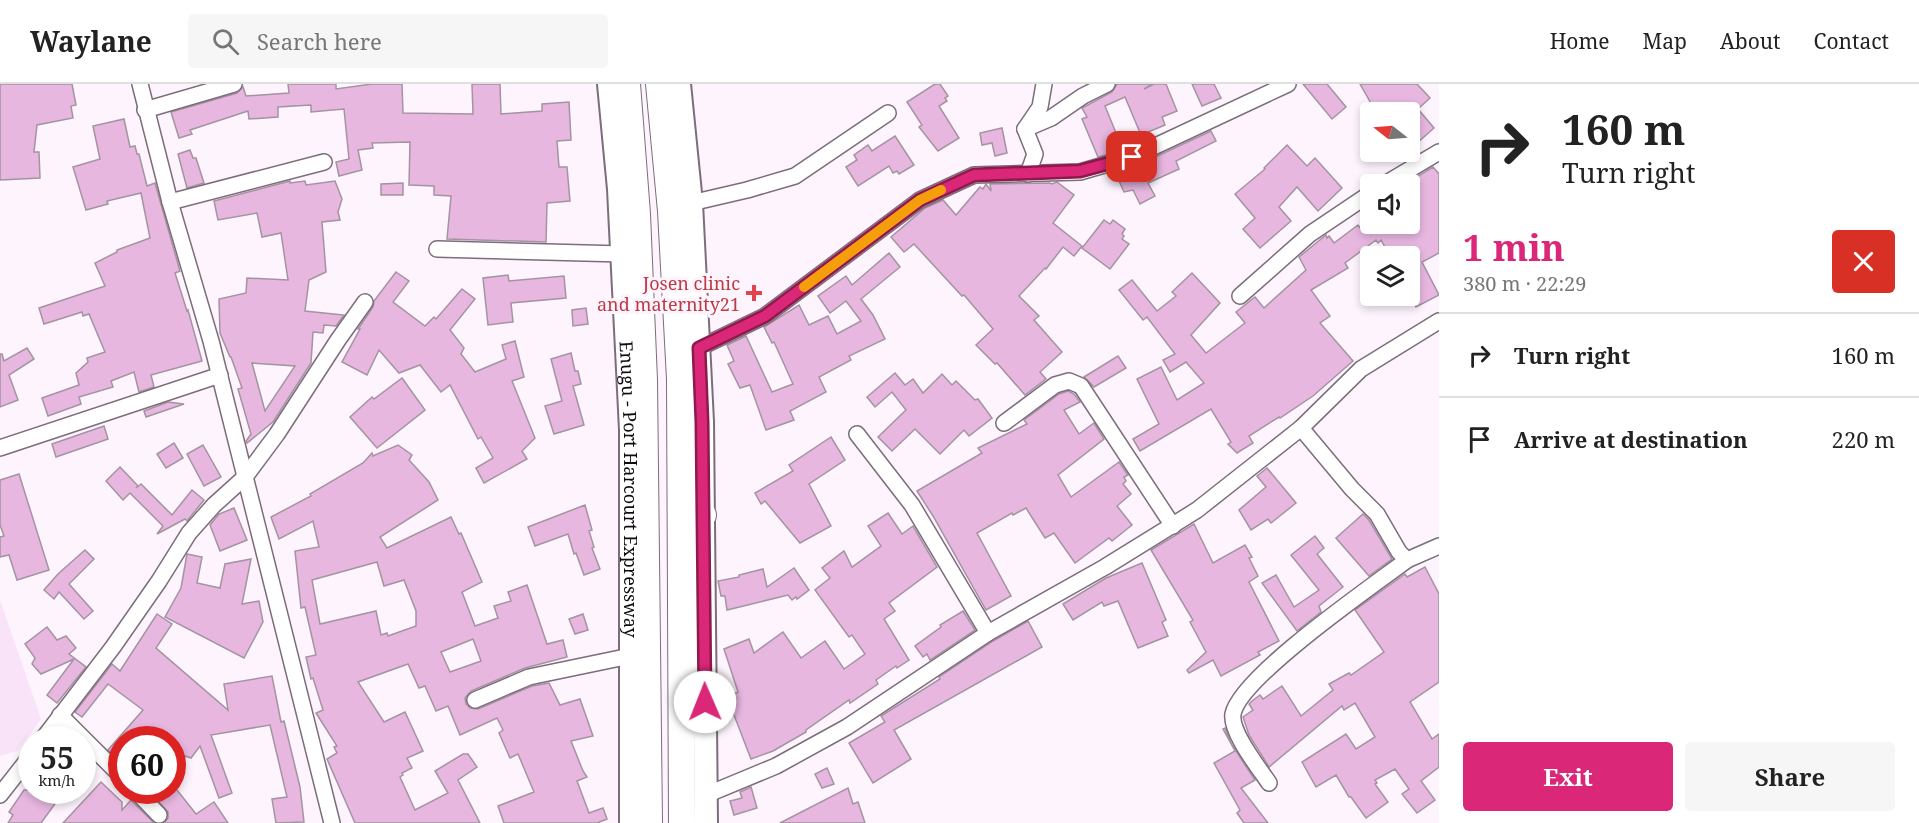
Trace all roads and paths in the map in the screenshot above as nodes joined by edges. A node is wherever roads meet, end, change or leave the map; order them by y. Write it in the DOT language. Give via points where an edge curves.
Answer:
graph roads {
  1 [pos="140,84"];
  2 [pos="234,84"];
  3 [pos="609,84"];
  4 [pos="627,84"];
  5 [pos="659,84"];
  6 [pos="679,84"];
  7 [pos="1044,84"];
  8 [pos="1107,84"];
  9 [pos="1288,84"];
  10 [pos="145,110"];
  11 [pos="888,113"];
  12 [pos="1025,129"];
  13 [pos="1439,152"];
  14 [pos="324,162"];
  15 [pos="1028,174"];
  16 [pos="1402,174"];
  17 [pos="1360,200"];
  18 [pos="170,202"];
  19 [pos="691,203"];
  20 [pos="438,249"];
  21 [pos="623,255"];
  22 [pos="1240,296"];
  23 [pos="365,302"];
  24 [pos="1439,321"];
  25 [pos="699,348"];
  26 [pos="220,375"];
  27 [pos="1004,423"];
  28 [pos="1301,428"];
  29 [pos="857,434"];
  30 [pos="0,448"];
  31 [pos="245,477"];
  32 [pos="692,516"];
  33 [pos="1173,526"];
  34 [pos="1439,546"];
  35 [pos="1407,560"];
  36 [pos="988,633"];
  37 [pos="630,656"];
  38 [pos="475,700"];
  39 [pos="60,715"];
  40 [pos="52,726"];
  41 [pos="108,763"];
  42 [pos="18,772"];
  43 [pos="1269,783"];
  44 [pos="0,795"];
  45 [pos="706,795"];
  46 [pos="148,804"];
  47 [pos="159,815"];
  48 [pos="332,823"];
  49 [pos="631,823"];
  50 [pos="648,823"];
  51 [pos="682,823"];
  52 [pos="706,823"];
  1 -- 10 [label="street"];
  2 -- 10 [label="street"];
  3 -- 21 [label="main road, Enugu - Port Harcourt Expressway"];
  4 -- 50 [label="highway, Enugu - Port Harcourt Expressway" via="644,380"];
  5 -- 32 [label="highway"];
  6 -- 19 [label="main road"];
  7 -- 12 [label="street" via="1040,107"];
  8 -- 12 [label="street"];
  9 -- 15 [label="street" via="1132,157 1080,171"];
  10 -- 18 [label="street"];
  11 -- 19 [label="street" via="795,176"];
  12 -- 15 [label="street" via="1035,154"];
  13 -- 16 [label="street"];
  14 -- 18 [label="street"];
  15 -- 25 [label="street" via="974,175 920,200 765,316"];
  17 -- 22 [label="street" via="1310,234"];
  18 -- 26 [label="street"];
  19 -- 25 [label="main road"];
  20 -- 21 [label="street"];
  21 -- 37 [label="main road, Enugu - Port Harcourt Expressway" via="631,430"];
  23 -- 31 [label="street"];
  24 -- 28 [label="street" via="1361,369"];
  25 -- 32 [label="main road"];
  26 -- 30 [label="street"];
  26 -- 31 [label="street"];
  27 -- 33 [label="street" via="1054,385 1069,381 1081,386"];
  28 -- 33 [label="street"];
  28 -- 35 [label="street" via="1377,514"];
  29 -- 36 [label="street" via="912,505"];
  31 -- 39 [label="street" via="189,533 113,647"];
  31 -- 48 [label="street"];
  32 -- 45 [label="main road"];
  32 -- 51 [label="highway"];
  33 -- 36 [label="street"];
  34 -- 35 [label="street"];
  35 -- 43 [label="street" via="1311,631 1247,691 1233,714 1234,725"];
  36 -- 45 [label="street" via="847,727 776,766"];
  37 -- 38 [label="street" via="529,677"];
  37 -- 49 [label="main road, Enugu - Port Harcourt Expressway"];
  39 -- 40 [label="street"];
  39 -- 41 [label="street"];
  42 -- 44 [label="street"];
  45 -- 52 [label="main road"];
  46 -- 47 [label="street"];
}
